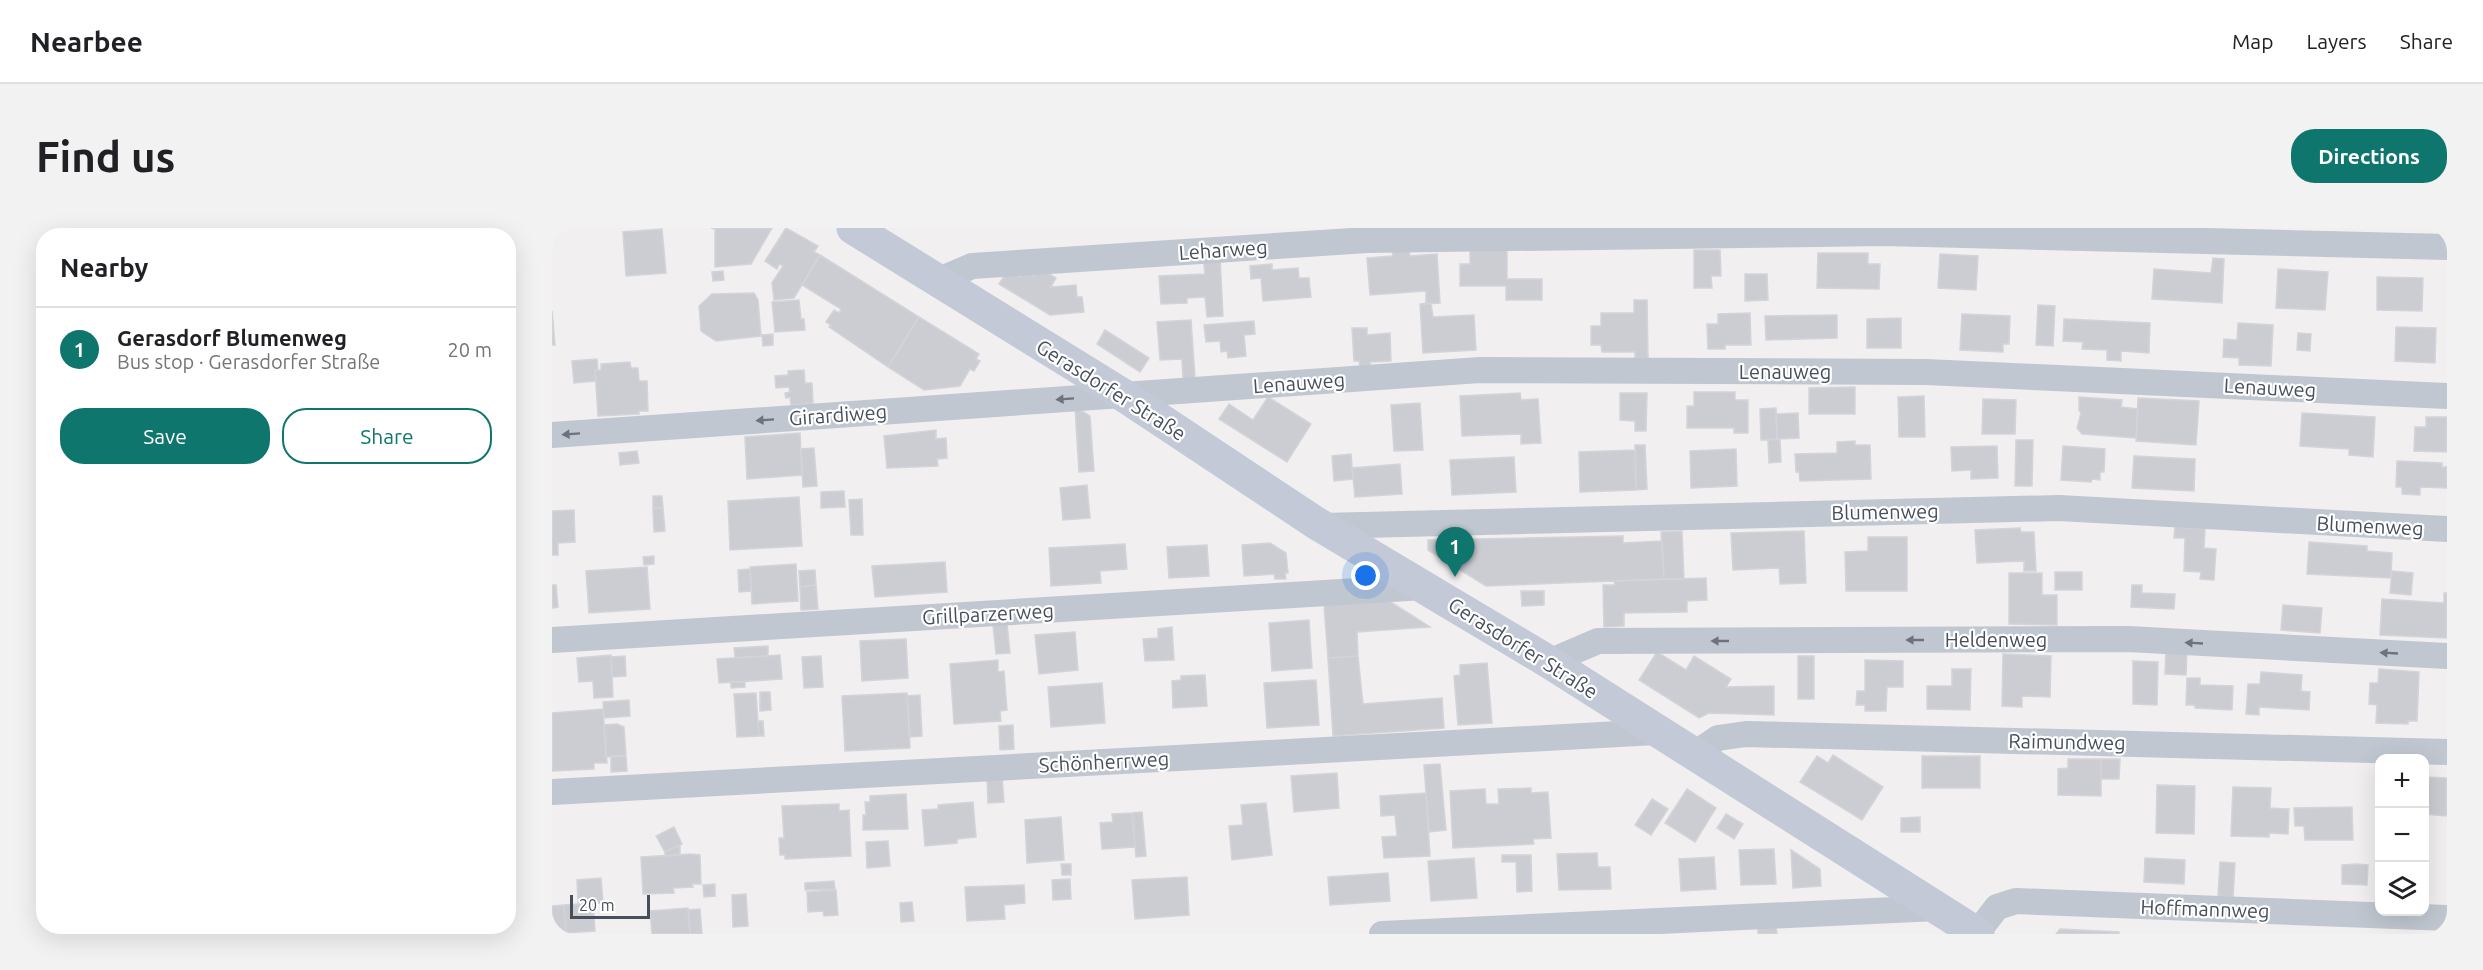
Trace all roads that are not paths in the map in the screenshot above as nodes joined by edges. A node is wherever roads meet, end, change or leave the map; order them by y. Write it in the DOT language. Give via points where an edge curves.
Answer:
graph roads {
  1 [pos="854,228"];
  2 [pos="2447,247"];
  3 [pos="937,281"];
  4 [pos="1123,395"];
  5 [pos="2447,396"];
  6 [pos="552,435"];
  7 [pos="1322,526"];
  8 [pos="2447,529"];
  9 [pos="1424,587"];
  10 [pos="552,640"];
  11 [pos="2447,656"];
  12 [pos="1548,662"];
  13 [pos="1656,732"];
  14 [pos="2447,752"];
  15 [pos="1693,755"];
  16 [pos="552,792"];
  17 [pos="1937,908"];
  18 [pos="2447,918"];
  19 [pos="1382,934"];
  20 [pos="1978,934"];
  1 -- 3 [label="main road, Gerasdorfer Straße"];
  2 -- 3 [label="street, Leharweg" via="1884,233 1367,240 972,267"];
  3 -- 4 [label="main road, Gerasdorfer Straße"];
  4 -- 5 [label="street, Lenauweg" via="1480,370 1926,372"];
  4 -- 6 [label="street, Girardiweg, one-way"];
  4 -- 7 [label="main road, Gerasdorfer Straße"];
  7 -- 8 [label="street, Blumenweg" via="2059,508"];
  7 -- 9 [label="main road, Gerasdorfer Straße"];
  9 -- 10 [label="street, Grillparzerweg"];
  9 -- 12 [label="main road, Gerasdorfer Straße"];
  11 -- 12 [label="street, Heldenweg, one-way" via="2128,639 1598,641"];
  12 -- 13 [label="main road, Gerasdorfer Straße"];
  13 -- 15 [label="main road, Gerasdorfer Straße"];
  13 -- 16 [label="street, Schönherrweg"];
  14 -- 15 [label="street, Raimundweg" via="1746,734 1718,738"];
  15 -- 17 [label="main road, Gerasdorfer Straße"];
  17 -- 19 [label="street"];
  17 -- 20 [label="main road, Gerasdorfer Straße"];
  18 -- 20 [label="street, Hoffmannweg" via="2016,901 1997,906"];
}
